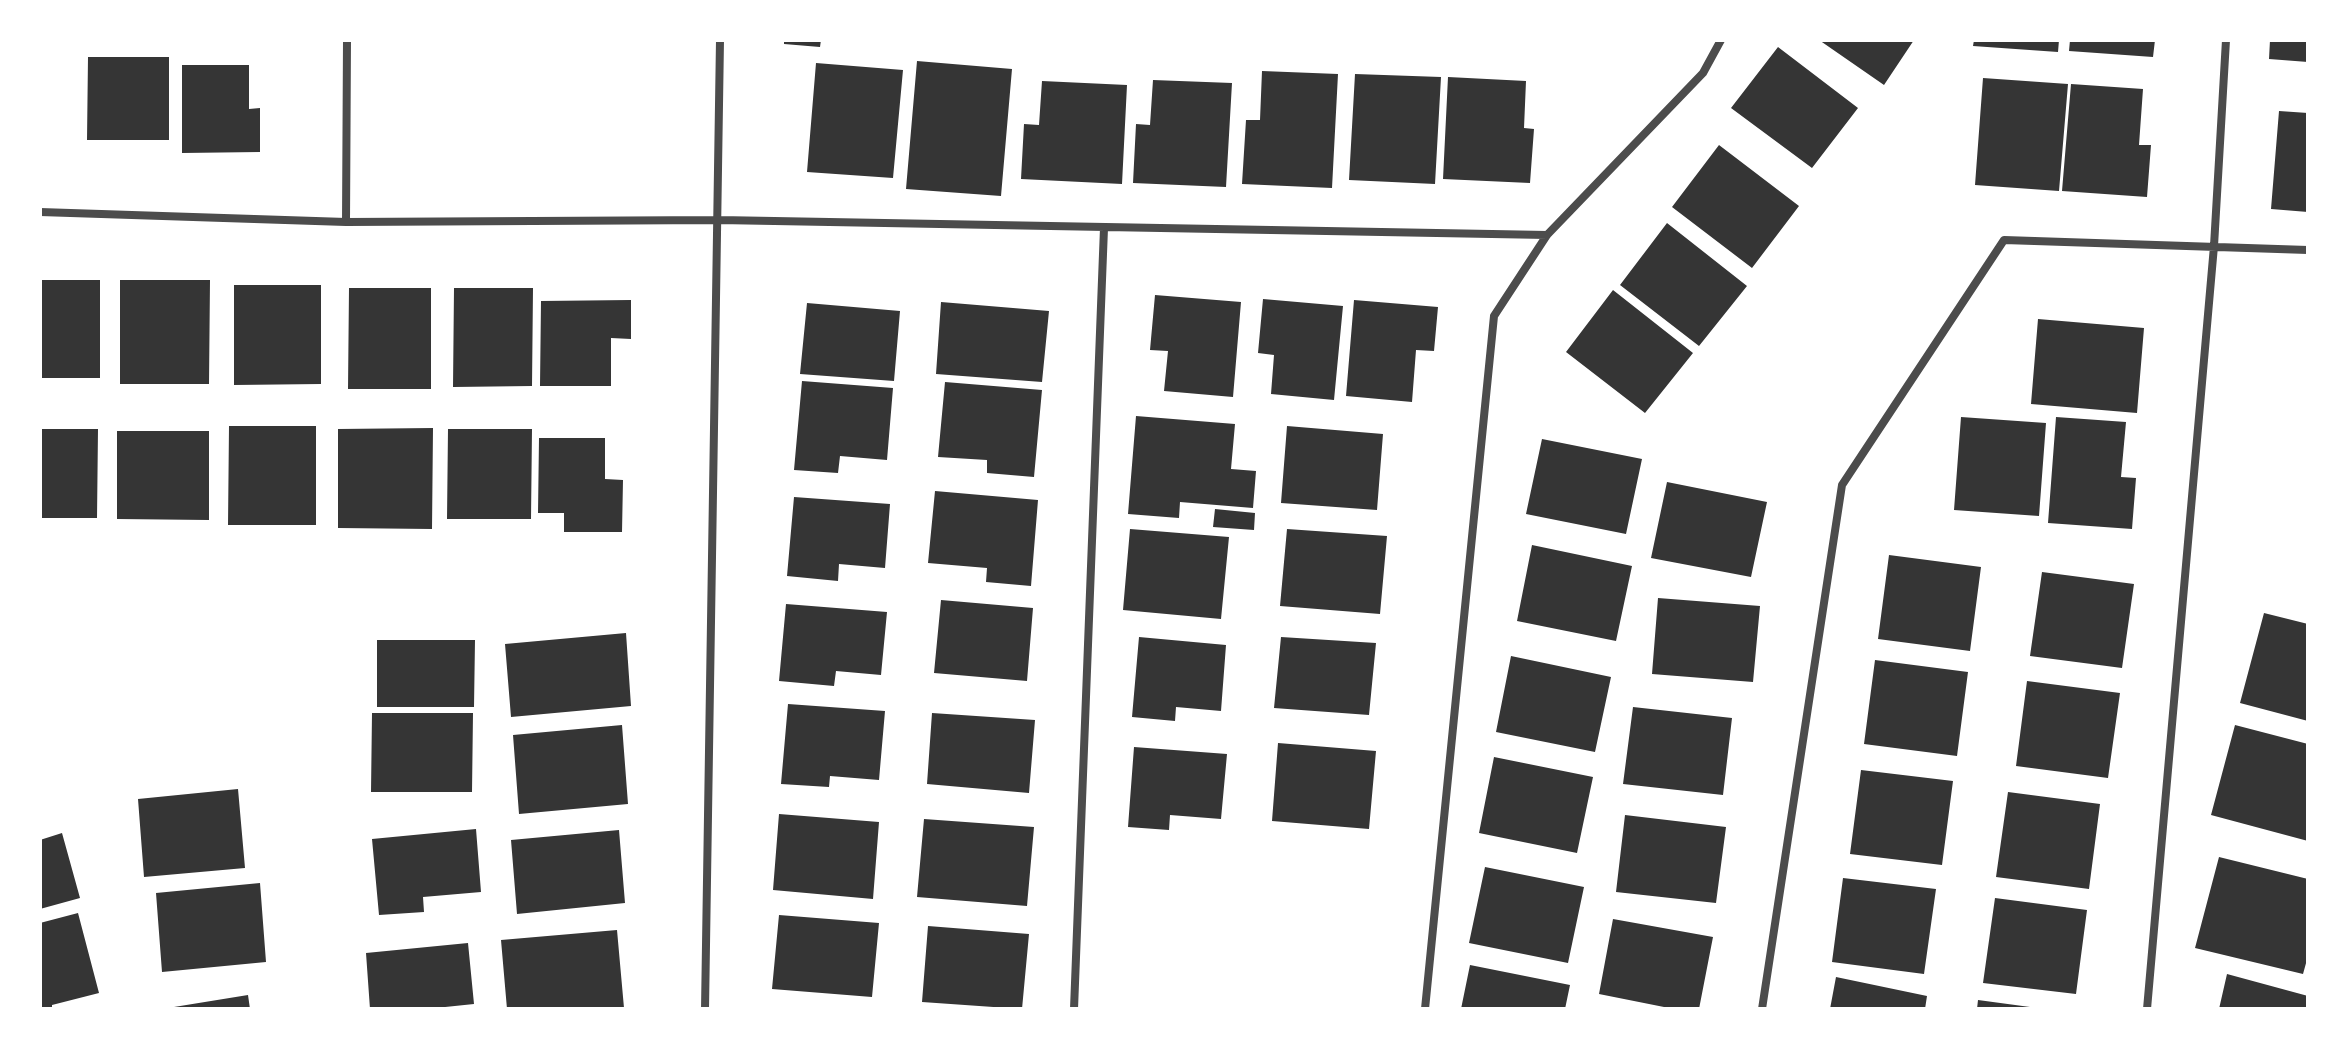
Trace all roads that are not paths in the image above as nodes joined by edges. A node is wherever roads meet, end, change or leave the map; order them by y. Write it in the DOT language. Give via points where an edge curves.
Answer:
graph roads {
  1 [pos="347,40"];
  2 [pos="720,40"];
  3 [pos="1721,40"];
  4 [pos="2226,40"];
  5 [pos="40,212"];
  6 [pos="719,220"];
  7 [pos="346,222"];
  8 [pos="1104,228"];
  9 [pos="1547,235"];
  10 [pos="2214,246"];
  11 [pos="2308,250"];
  12 [pos="705,1009"];
  13 [pos="1074,1009"];
  14 [pos="1425,1009"];
  15 [pos="1762,1009"];
  16 [pos="2147,1009"];
  1 -- 7 [label="street"];
  2 -- 6 [label="street"];
  3 -- 9 [label="street" via="1703,73"];
  4 -- 10 [label="street"];
  5 -- 7 [label="street"];
  6 -- 7 [label="street"];
  6 -- 8 [label="street"];
  6 -- 12 [label="street"];
  8 -- 9 [label="street"];
  8 -- 13 [label="street"];
  9 -- 14 [label="street" via="1494,316"];
  10 -- 11 [label="street"];
  10 -- 15 [label="street" via="2004,240 1842,485"];
  10 -- 16 [label="street"];
}
